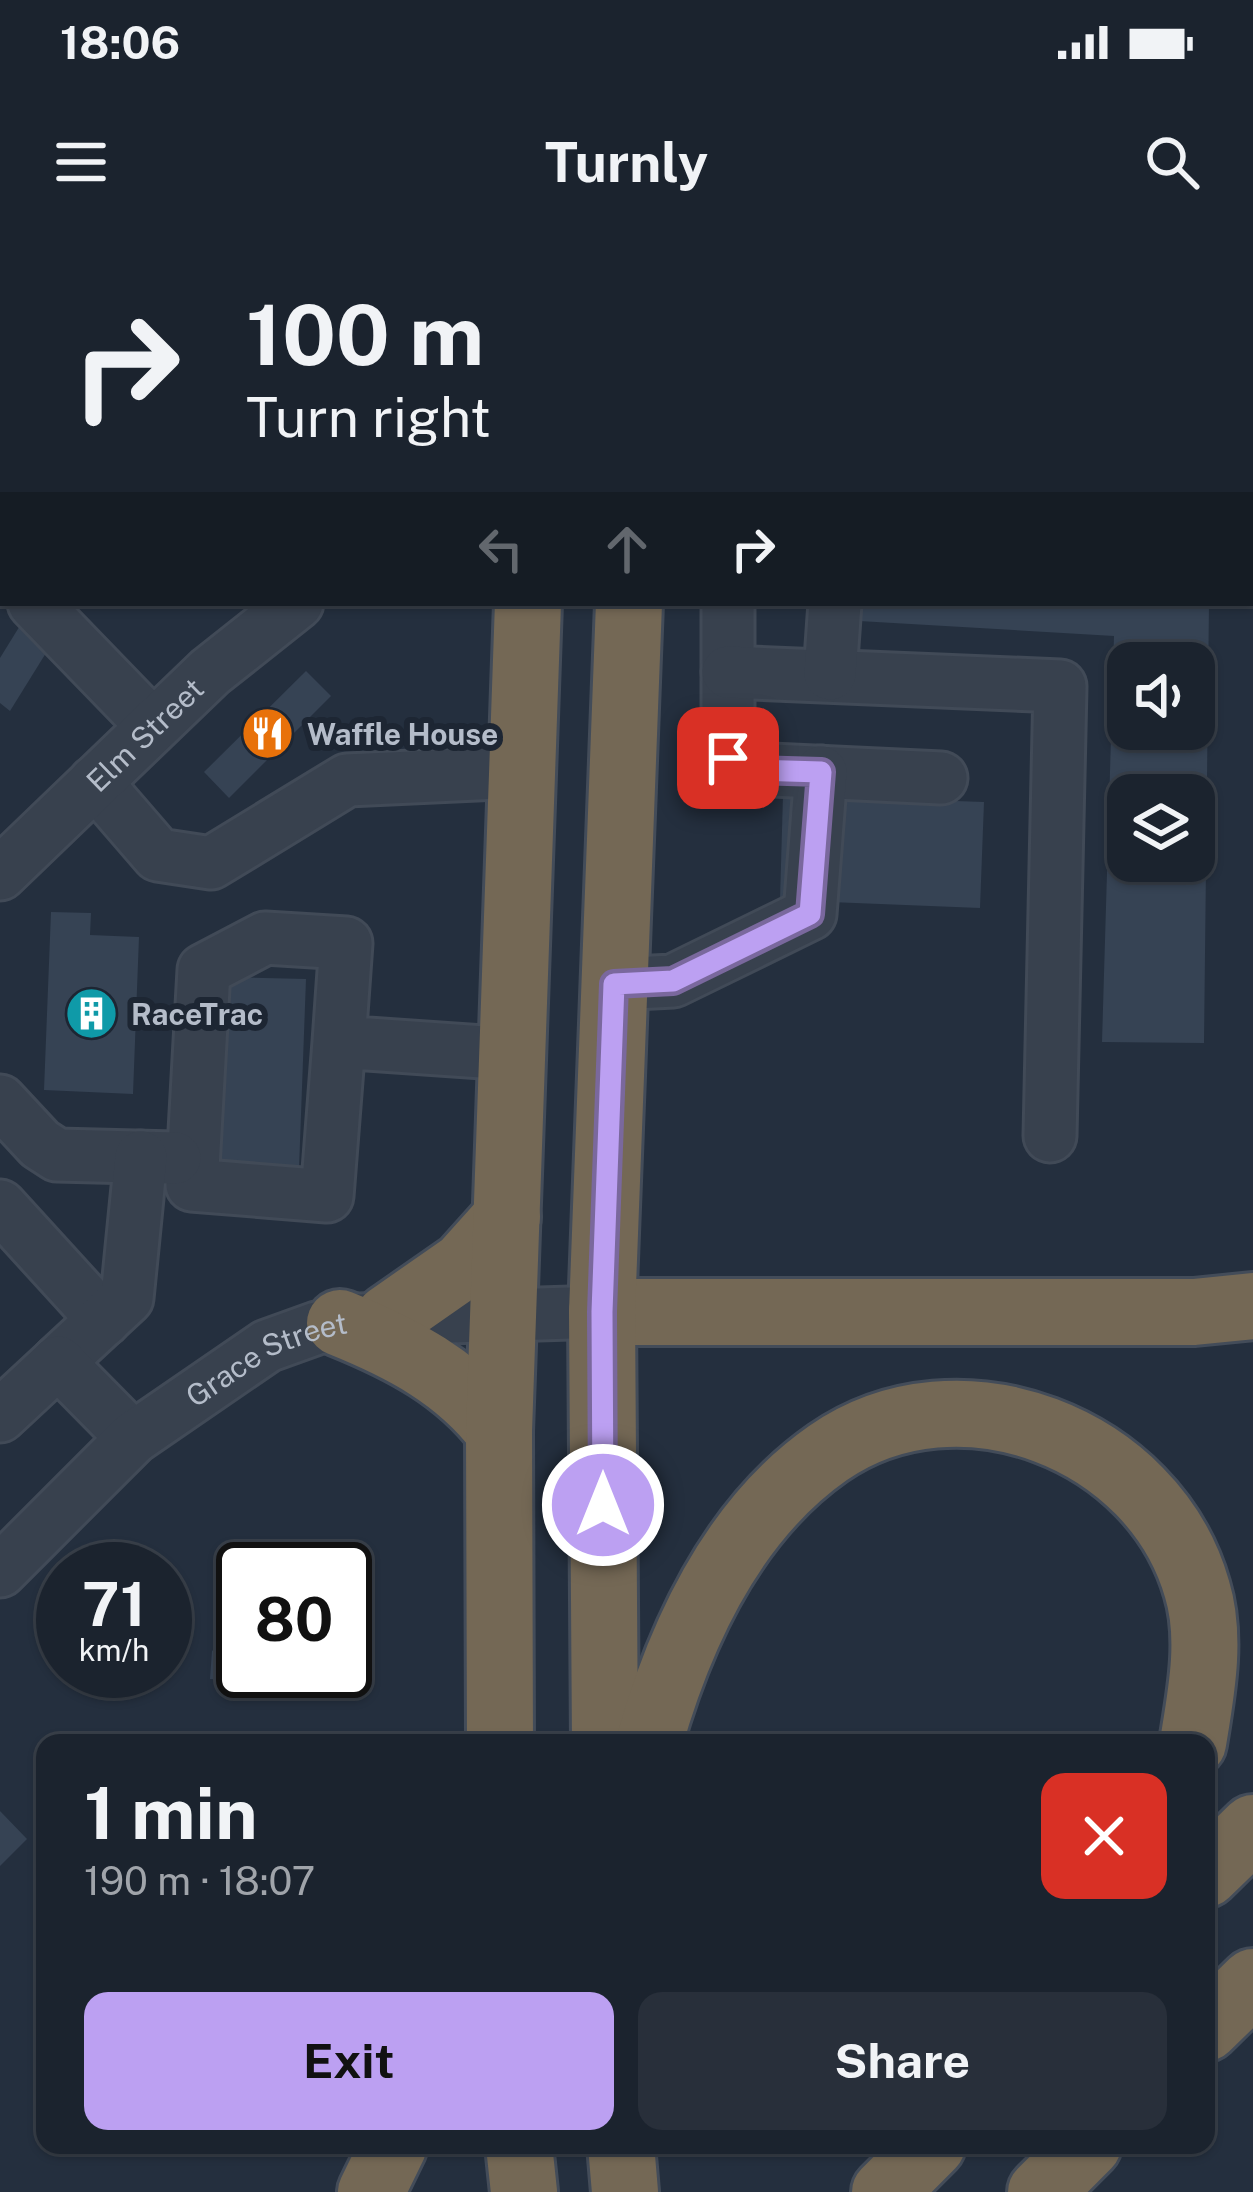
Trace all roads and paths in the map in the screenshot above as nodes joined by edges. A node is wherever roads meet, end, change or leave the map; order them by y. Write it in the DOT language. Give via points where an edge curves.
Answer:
graph roads {
  1 [pos="37,606"];
  2 [pos="287,606"];
  3 [pos="528,606"];
  4 [pos="629,606"];
  5 [pos="728,606"];
  6 [pos="835,606"];
  7 [pos="242,619"];
  8 [pos="728,672"];
  9 [pos="830,674"];
  10 [pos="152,726"];
  11 [pos="523,772"];
  12 [pos="821,772"];
  13 [pos="941,778"];
  14 [pos="95,782"];
  15 [pos="0,874"];
  16 [pos="614,984"];
  17 [pos="339,1042"];
  18 [pos="512,1054"];
  19 [pos="0,1101"];
  20 [pos="1050,1136"];
  21 [pos="141,1156"];
  22 [pos="194,1158"];
  23 [pos="607,1194"];
  24 [pos="0,1206"];
  25 [pos="507,1217"];
  26 [pos="1253,1306"];
  27 [pos="602,1312"];
  28 [pos="738,1313"];
  29 [pos="505,1317"];
  30 [pos="104,1320"];
  31 [pos="364,1321"];
  32 [pos="58,1362"];
  33 [pos="0,1416"];
  34 [pos="500,1431"];
  35 [pos="133,1438"];
  36 [pos="0,1570"];
  37 [pos="500,1734"];
  38 [pos="604,1734"];
  39 [pos="652,1734"];
  40 [pos="1194,1734"];
  41 [pos="1253,1828"];
  42 [pos="1215,1865"];
  43 [pos="1253,1982"];
  44 [pos="1215,2019"];
  45 [pos="390,2154"];
  46 [pos="520,2154"];
  47 [pos="622,2154"];
  48 [pos="923,2154"];
  49 [pos="1079,2154"];
  50 [pos="371,2192"];
  51 [pos="524,2192"];
  52 [pos="625,2192"];
  53 [pos="885,2192"];
  54 [pos="1041,2192"];
  1 -- 10 [label="street"];
  2 -- 7 [label="street, Elm Street"];
  3 -- 11 [label="highway"];
  4 -- 16 [label="highway"];
  5 -- 8 [label="street"];
  6 -- 9 [label="street"];
  7 -- 10 [label="street, Elm Street" via="210,672"];
  8 -- 9 [label="street"];
  8 -- 12 [label="street" via="728,758 752,770"];
  9 -- 20 [label="street" via="1060,686"];
  10 -- 14 [label="street, Elm Street"];
  11 -- 14 [label="street" via="347,780 211,863 158,855"];
  11 -- 18 [label="highway"];
  12 -- 13 [label="street"];
  12 -- 16 [label="street" via="810,914 673,981"];
  14 -- 15 [label="street, Elm Street"];
  16 -- 23 [label="highway"];
  17 -- 18 [label="street"];
  17 -- 22 [label="street" via="327,1196 192,1185"];
  17 -- 22 [label="street" via="346,943 265,938 204,970"];
  18 -- 25 [label="highway"];
  19 -- 21 [label="street" via="57,1154"];
  21 -- 22 [label="street"];
  21 -- 30 [label="street" via="127,1298"];
  23 -- 27 [label="highway"];
  23 -- 28 [label="highway" via="652,1276 697,1302"];
  24 -- 30 [label="street"];
  25 -- 29 [label="highway"];
  25 -- 31 [label="highway" via="464,1265"];
  26 -- 28 [label="highway"];
  27 -- 28 [label="highway"];
  27 -- 29 [label="street, Grace Street"];
  27 -- 38 [label="highway"];
  29 -- 31 [label="street, Grace Street"];
  29 -- 34 [label="highway"];
  30 -- 32 [label="street"];
  31 -- 34 [label="highway" via="434,1369"];
  31 -- 35 [label="street, Grace Street" via="267,1346"];
  32 -- 33 [label="street"];
  32 -- 35 [label="street"];
  34 -- 37 [label="highway"];
  35 -- 36 [label="street, Grace Street"];
  39 -- 40 [label="highway" via="720,1571 793,1480 867,1432 967,1412 1012,1417 1075,1442 1131,1481 1160,1514 1199,1592 1203,1666"];
  41 -- 42 [label="highway"];
  43 -- 44 [label="highway"];
  45 -- 50 [label="highway"];
  46 -- 51 [label="highway"];
  47 -- 52 [label="highway"];
  48 -- 53 [label="highway"];
  49 -- 54 [label="highway"];
}
